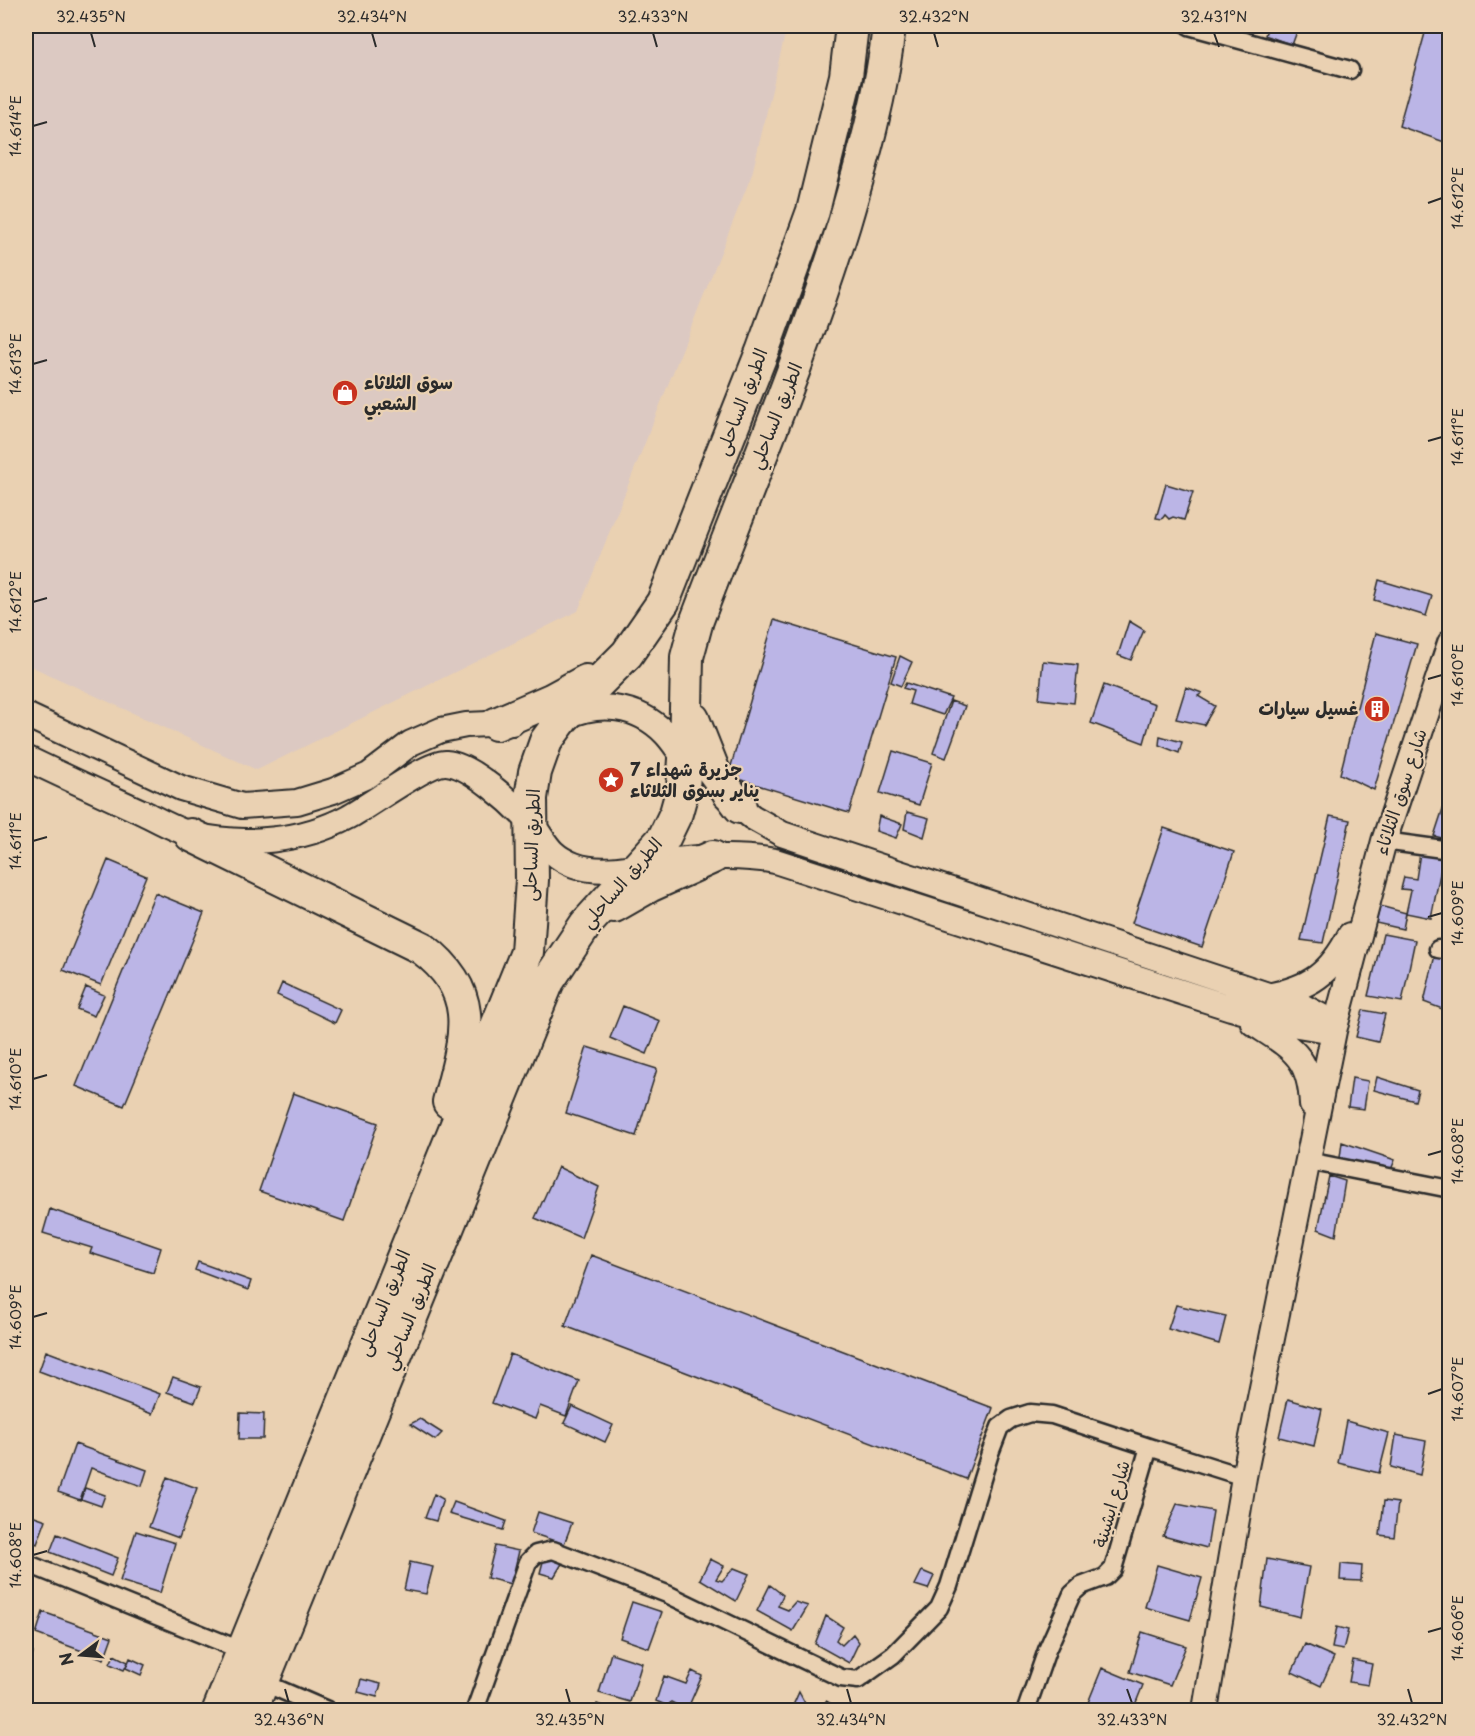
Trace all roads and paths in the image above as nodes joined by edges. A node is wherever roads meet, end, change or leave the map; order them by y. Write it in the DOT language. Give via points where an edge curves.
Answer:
graph roads {
  1 [pos="852,26"];
  2 [pos="889,26"];
  3 [pos="1189,26"];
  4 [pos="1350,70"];
  5 [pos="1449,643"];
  6 [pos="627,654"];
  7 [pos="684,692"];
  8 [pos="26,715"];
  9 [pos="563,718"];
  10 [pos="496,724"];
  11 [pos="26,758"];
  12 [pos="685,759"];
  13 [pos="740,807"];
  14 [pos="531,823"];
  15 [pos="191,835"];
  16 [pos="1384,841"];
  17 [pos="1449,850"];
  18 [pos="713,857"];
  19 [pos="640,864"];
  20 [pos="1365,906"];
  21 [pos="586,924"];
  22 [pos="1268,996"];
  23 [pos="1231,1008"];
  24 [pos="1335,1027"];
  25 [pos="1313,1129"];
  26 [pos="1308,1161"];
  27 [pos="1449,1189"];
  28 [pos="423,1209"];
  29 [pos="1149,1447"];
  30 [pos="1244,1477"];
  31 [pos="26,1563"];
  32 [pos="243,1651"];
  33 [pos="262,1682"];
  34 [pos="219,1710"];
  35 [pos="250,1710"];
  36 [pos="327,1710"];
  37 [pos="475,1710"];
  38 [pos="1026,1710"];
  39 [pos="1205,1710"];
  1 -- 6 [label="highway, الطريق الساحلى" via="846,76 813,211 663,603"];
  2 -- 7 [label="highway, الطريق الساحلي" via="865,154 801,356 697,620 687,657"];
  3 -- 4 [label="street"];
  5 -- 16 [label="street, شارع سوق الثلاثاء"];
  6 -- 9 [label="highway, الطريق الساحلى"];
  6 -- 10 [label="highway" via="551,700"];
  7 -- 12 [label="highway, الطريق الساحلي"];
  7 -- 13 [label="highway" via="703,749"];
  8 -- 10 [label="street" via="180,788 242,806 279,805 315,798 369,775 426,735 453,727"];
  9 -- 10 [label="street"];
  9 -- 12 [label="street" via="594,707 626,709 655,724"];
  9 -- 14 [label="highway, الطريق الساحلى" via="546,741 535,772"];
  11 -- 15 [label="street"];
  12 -- 13 [label="street"];
  12 -- 19 [label="highway, الطريق الساحلي" via="676,813 664,838"];
  13 -- 22 [label="street" via="782,834"];
  14 -- 15 [label="street" via="467,770 443,762 427,767 347,818 308,833 248,841"];
  14 -- 19 [label="street" via="548,848 571,864 599,871"];
  14 -- 28 [label="highway, الطريق الساحلى" via="527,952"];
  15 -- 28 [label="highway" via="422,948 452,979 463,1006 466,1035 430,1168"];
  16 -- 17 [label="street"];
  16 -- 20 [label="street, شارع سوق الثلاثاء"];
  18 -- 19 [label="street"];
  18 -- 21 [label="highway" via="649,886"];
  18 -- 23 [label="street" via="775,861"];
  19 -- 21 [label="highway, الطريق الساحلي"];
  20 -- 22 [label="street" via="1343,949 1322,975 1297,989"];
  20 -- 24 [label="street"];
  21 -- 33 [label="highway, الطريق الساحلي" via="548,981"];
  22 -- 24 [label="street" via="1315,1011"];
  23 -- 24 [label="street" via="1285,1023"];
  23 -- 25 [label="street" via="1284,1041 1303,1061 1311,1087"];
  24 -- 25 [label="street"];
  25 -- 26 [label="street"];
  26 -- 27 [label="street"];
  26 -- 30 [label="street"];
  28 -- 32 [label="highway, الطريق الساحلى"];
  29 -- 30 [label="street, شارع ابشينة"];
  29 -- 37 [label="street" via="1052,1415 1030,1413 1000,1427 939,1608 893,1655 858,1680 841,1678 668,1594 553,1550 544,1550 528,1562"];
  29 -- 38 [label="street, شارع ابشينة" via="1113,1569 1072,1594"];
  30 -- 39 [label="street"];
  31 -- 32 [label="street"];
  32 -- 34 [label="highway"];
  33 -- 35 [label="highway, الطريق الساحلي"];
  33 -- 36 [label="street"];
}
